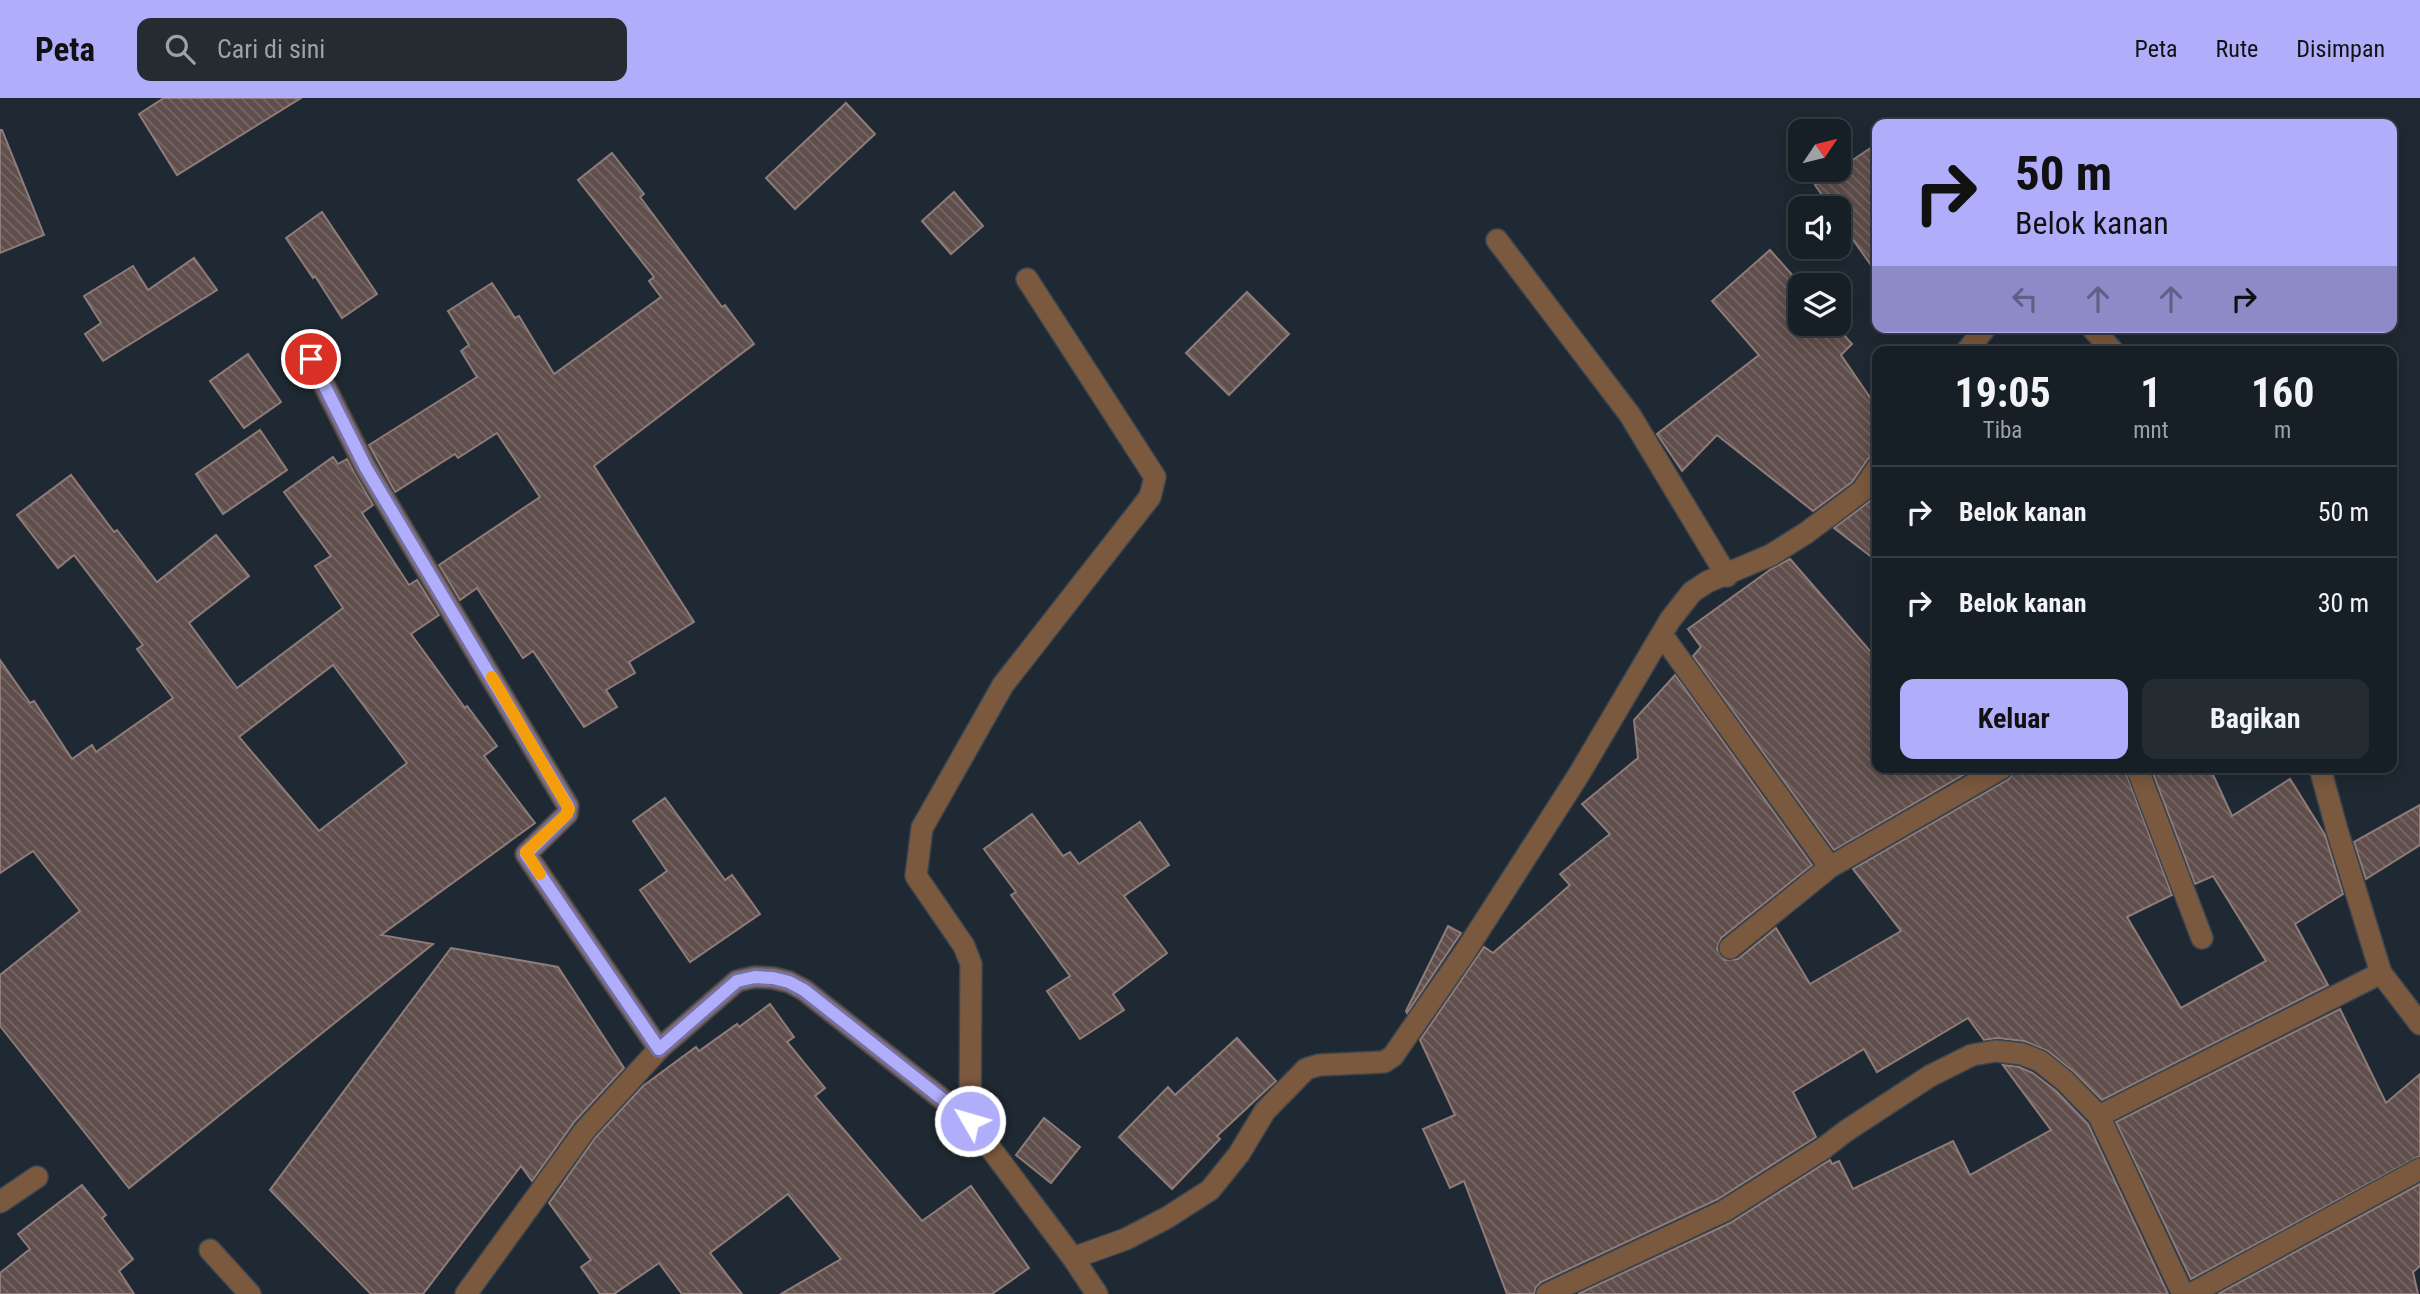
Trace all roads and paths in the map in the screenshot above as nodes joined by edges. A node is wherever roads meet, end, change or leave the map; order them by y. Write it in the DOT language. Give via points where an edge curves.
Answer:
graph roads {
  1 [pos="1497,240"];
  2 [pos="1027,279"];
  3 [pos="2097,333"];
  4 [pos="2108,346"];
  5 [pos="311,359"];
  6 [pos="1872,476"];
  7 [pos="1727,576"];
  8 [pos="1661,635"];
  9 [pos="1993,773"];
  10 [pos="2139,773"];
  11 [pos="2321,773"];
  12 [pos="1830,867"];
  13 [pos="2202,937"];
  14 [pos="1730,948"];
  15 [pos="2382,973"];
  16 [pos="2420,1024"];
  17 [pos="659,1049"];
  18 [pos="2099,1115"];
  19 [pos="970,1121"];
  20 [pos="2420,1169"];
  21 [pos="37,1177"];
  22 [pos="0,1202"];
  23 [pos="210,1250"];
  24 [pos="1073,1258"];
  25 [pos="250,1294"];
  26 [pos="467,1294"];
  27 [pos="1097,1294"];
  28 [pos="1547,1294"];
  29 [pos="2183,1294"];
  30 [pos="2191,1294"];
  1 -- 7 [label="street" via="1630,415"];
  2 -- 19 [label="street" via="1155,477 1150,497 1003,685 922,828 916,876 964,946 971,964"];
  3 -- 4 [label="street"];
  5 -- 17 [label="street" via="366,468 568,806 567,814 526,854"];
  6 -- 7 [label="street" via="1862,491 1806,533"];
  7 -- 8 [label="street" via="1692,592"];
  8 -- 12 [label="street"];
  8 -- 24 [label="street" via="1578,776 1393,1056 1384,1062 1306,1069 1265,1111 1240,1154 1210,1190 1126,1239"];
  9 -- 12 [label="street"];
  10 -- 13 [label="street"];
  11 -- 15 [label="street"];
  12 -- 14 [label="street"];
  15 -- 16 [label="street"];
  15 -- 18 [label="street"];
  17 -- 19 [label="street" via="737,981 755,977 789,982"];
  17 -- 26 [label="street" via="585,1130"];
  18 -- 28 [label="street" via="2040,1061 2022,1054 1972,1055 1930,1076 1724,1211"];
  18 -- 29 [label="street"];
  19 -- 24 [label="street"];
  20 -- 30 [label="street"];
  21 -- 22 [label="street"];
  23 -- 25 [label="street"];
  24 -- 27 [label="street"];
}
